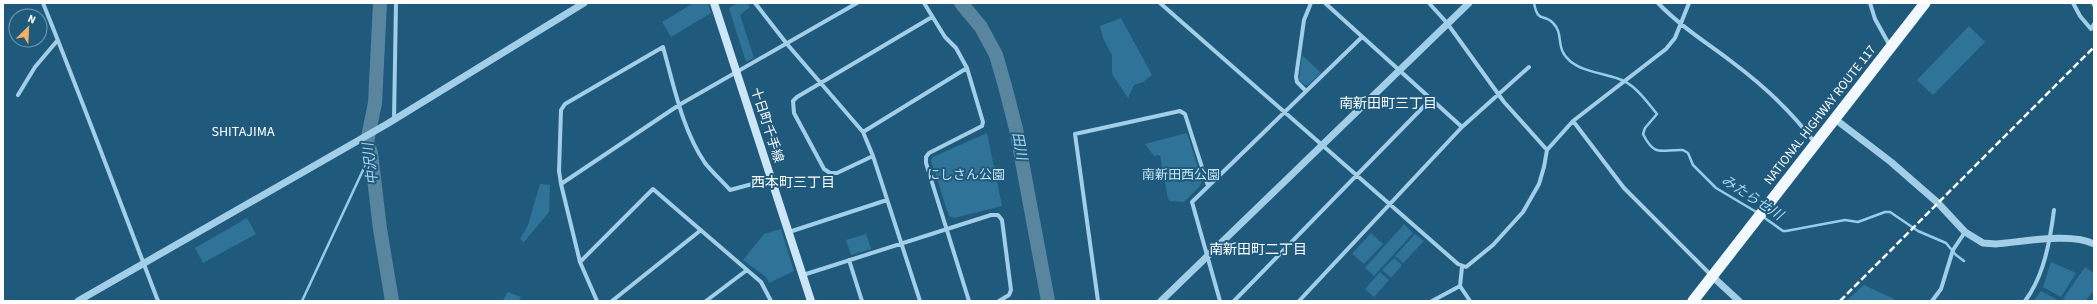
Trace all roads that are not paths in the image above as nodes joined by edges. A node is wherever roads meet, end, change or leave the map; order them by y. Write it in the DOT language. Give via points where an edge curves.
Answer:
graph roads {
  1 [pos="43,3"];
  2 [pos="396,3"];
  3 [pos="584,3"];
  4 [pos="714,3"];
  5 [pos="755,3"];
  6 [pos="857,3"];
  7 [pos="924,3"];
  8 [pos="1160,3"];
  9 [pos="1311,3"];
  10 [pos="1325,3"];
  11 [pos="1429,3"];
  12 [pos="1469,3"];
  13 [pos="1658,3"];
  14 [pos="1689,3"];
  15 [pos="1870,3"];
  16 [pos="1925,3"];
  17 [pos="2073,3"];
  18 [pos="932,17"];
  19 [pos="1447,23"];
  20 [pos="2094,24"];
  21 [pos="1681,25"];
  22 [pos="1362,37"];
  23 [pos="57,41"];
  24 [pos="787,44"];
  25 [pos="1891,47"];
  26 [pos="1529,67"];
  27 [pos="967,68"];
  28 [pos="1399,70"];
  29 [pos="738,73"];
  30 [pos="821,84"];
  31 [pos="1306,91"];
  32 [pos="1498,93"];
  33 [pos="18,95"];
  34 [pos="1431,99"];
  35 [pos="680,106"];
  36 [pos="1285,112"];
  37 [pos="394,118"];
  38 [pos="1835,119"];
  39 [pos="1573,121"];
  40 [pos="1462,127"];
  41 [pos="863,132"];
  42 [pos="1816,143"];
  43 [pos="1322,145"];
  44 [pos="1547,150"];
  45 [pos="873,156"];
  46 [pos="1356,176"];
  47 [pos="772,179"];
  48 [pos="561,184"];
  49 [pos="1208,186"];
  50 [pos="887,200"];
  51 [pos="1390,205"];
  52 [pos="2054,210"];
  53 [pos="947,229"];
  54 [pos="701,230"];
  55 [pos="789,232"];
  56 [pos="1965,232"];
  57 [pos="2050,240"];
  58 [pos="901,243"];
  59 [pos="2094,244"];
  60 [pos="1207,256"];
  61 [pos="849,260"];
  62 [pos="143,262"];
  63 [pos="580,262"];
  64 [pos="1462,267"];
  65 [pos="747,270"];
  66 [pos="803,275"];
  67 [pos="1713,277"];
  68 [pos="1460,286"];
  69 [pos="78,301"];
  70 [pos="158,301"];
  71 [pos="597,301"];
  72 [pos="612,301"];
  73 [pos="706,301"];
  74 [pos="771,301"];
  75 [pos="811,301"];
  76 [pos="862,301"];
  77 [pos="920,301"];
  78 [pos="969,301"];
  79 [pos="999,301"];
  80 [pos="1098,301"];
  81 [pos="1161,301"];
  82 [pos="1220,301"];
  83 [pos="1234,301"];
  84 [pos="1299,301"];
  85 [pos="1432,301"];
  86 [pos="1470,301"];
  87 [pos="1694,301"];
  88 [pos="1739,301"];
  89 [pos="1932,301"];
  90 [pos="2025,301"];
  1 -- 23 [label="street"];
  2 -- 37 [label="street"];
  3 -- 37 [label="street"];
  4 -- 29 [label="main road, 十日町千手線"];
  5 -- 24 [label="street"];
  6 -- 24 [label="street"];
  7 -- 18 [label="street"];
  8 -- 36 [label="street"];
  9 -- 31 [label="street" via="1304,20 1296,77 1297,82"];
  10 -- 22 [label="street"];
  11 -- 19 [label="street"];
  12 -- 19 [label="street"];
  13 -- 21 [label="street"];
  14 -- 21 [label="street"];
  15 -- 25 [label="street" via="1875,19"];
  16 -- 25 [label="highway, NATIONAL HIGHWAY ROUTE 117"];
  17 -- 20 [label="street" via="2091,29"];
  18 -- 27 [label="street" via="956,48"];
  18 -- 30 [label="street"];
  19 -- 28 [label="street"];
  19 -- 32 [label="street"];
  21 -- 39 [label="street" via="1666,49"];
  21 -- 42 [label="street" via="1750,76 1802,125"];
  22 -- 28 [label="street"];
  22 -- 31 [label="street"];
  23 -- 33 [label="street" via="34,67"];
  23 -- 62 [label="street" via="116,187"];
  24 -- 29 [label="street"];
  24 -- 30 [label="street"];
  25 -- 38 [label="highway, NATIONAL HIGHWAY ROUTE 117"];
  26 -- 32 [label="street"];
  27 -- 41 [label="street"];
  27 -- 53 [label="street" via="982,126 929,153 926,157"];
  28 -- 34 [label="street"];
  28 -- 43 [label="street"];
  29 -- 35 [label="street"];
  29 -- 47 [label="main road, 十日町千手線"];
  30 -- 41 [label="street"];
  30 -- 45 [label="street" via="797,97 792,107 824,169 830,173 837,173"];
  31 -- 36 [label="street"];
  32 -- 40 [label="street"];
  32 -- 44 [label="street"];
  34 -- 40 [label="street"];
  34 -- 46 [label="street"];
  35 -- 47 [label="street" via="692,140 706,163 730,190"];
  35 -- 48 [label="street"];
  35 -- 48 [label="street" via="663,47 565,104 561,110"];
  36 -- 43 [label="street"];
  36 -- 49 [label="street"];
  37 -- 62 [label="street"];
  38 -- 42 [label="highway, NATIONAL HIGHWAY ROUTE 117"];
  38 -- 56 [label="street" via="1891,162 1938,203"];
  39 -- 44 [label="street"];
  39 -- 67 [label="street" via="1624,188"];
  40 -- 51 [label="street"];
  41 -- 45 [label="street"];
  42 -- 67 [label="highway, NATIONAL HIGHWAY ROUTE 117"];
  43 -- 46 [label="street"];
  43 -- 60 [label="street"];
  44 -- 64 [label="street" via="1539,184 1522,212 1493,245 1468,266"];
  45 -- 50 [label="street"];
  46 -- 51 [label="street"];
  46 -- 83 [label="street"];
  47 -- 55 [label="main road, 十日町千手線"];
  48 -- 63 [label="street"];
  49 -- 60 [label="street" via="1192,202"];
  49 -- 80 [label="street" via="1185,114 1180,111 1075,134"];
  50 -- 55 [label="street"];
  50 -- 58 [label="street"];
  51 -- 64 [label="street"];
  51 -- 84 [label="street"];
  52 -- 57 [label="street"];
  53 -- 58 [label="street"];
  53 -- 78 [label="street"];
  53 -- 79 [label="street" via="991,215 1002,220 1011,290 1009,296"];
  54 -- 63 [label="street" via="653,189"];
  54 -- 65 [label="street"];
  54 -- 72 [label="street"];
  55 -- 66 [label="main road, 十日町千手線"];
  56 -- 57 [label="street" via="1984,243"];
  56 -- 89 [label="street" via="1953,250 1941,289"];
  57 -- 59 [label="street" via="2087,241"];
  57 -- 90 [label="street" via="2037,282"];
  58 -- 61 [label="street"];
  58 -- 77 [label="street"];
  60 -- 81 [label="street"];
  60 -- 82 [label="street"];
  61 -- 66 [label="street"];
  61 -- 76 [label="street"];
  62 -- 69 [label="street"];
  62 -- 70 [label="street"];
  63 -- 71 [label="street"];
  64 -- 68 [label="street"];
  65 -- 73 [label="street"];
  65 -- 74 [label="street" via="761,282"];
  66 -- 75 [label="main road, 十日町千手線"];
  67 -- 87 [label="highway, NATIONAL HIGHWAY ROUTE 117"];
  67 -- 88 [label="street"];
  68 -- 85 [label="street"];
  68 -- 86 [label="street"];
}
